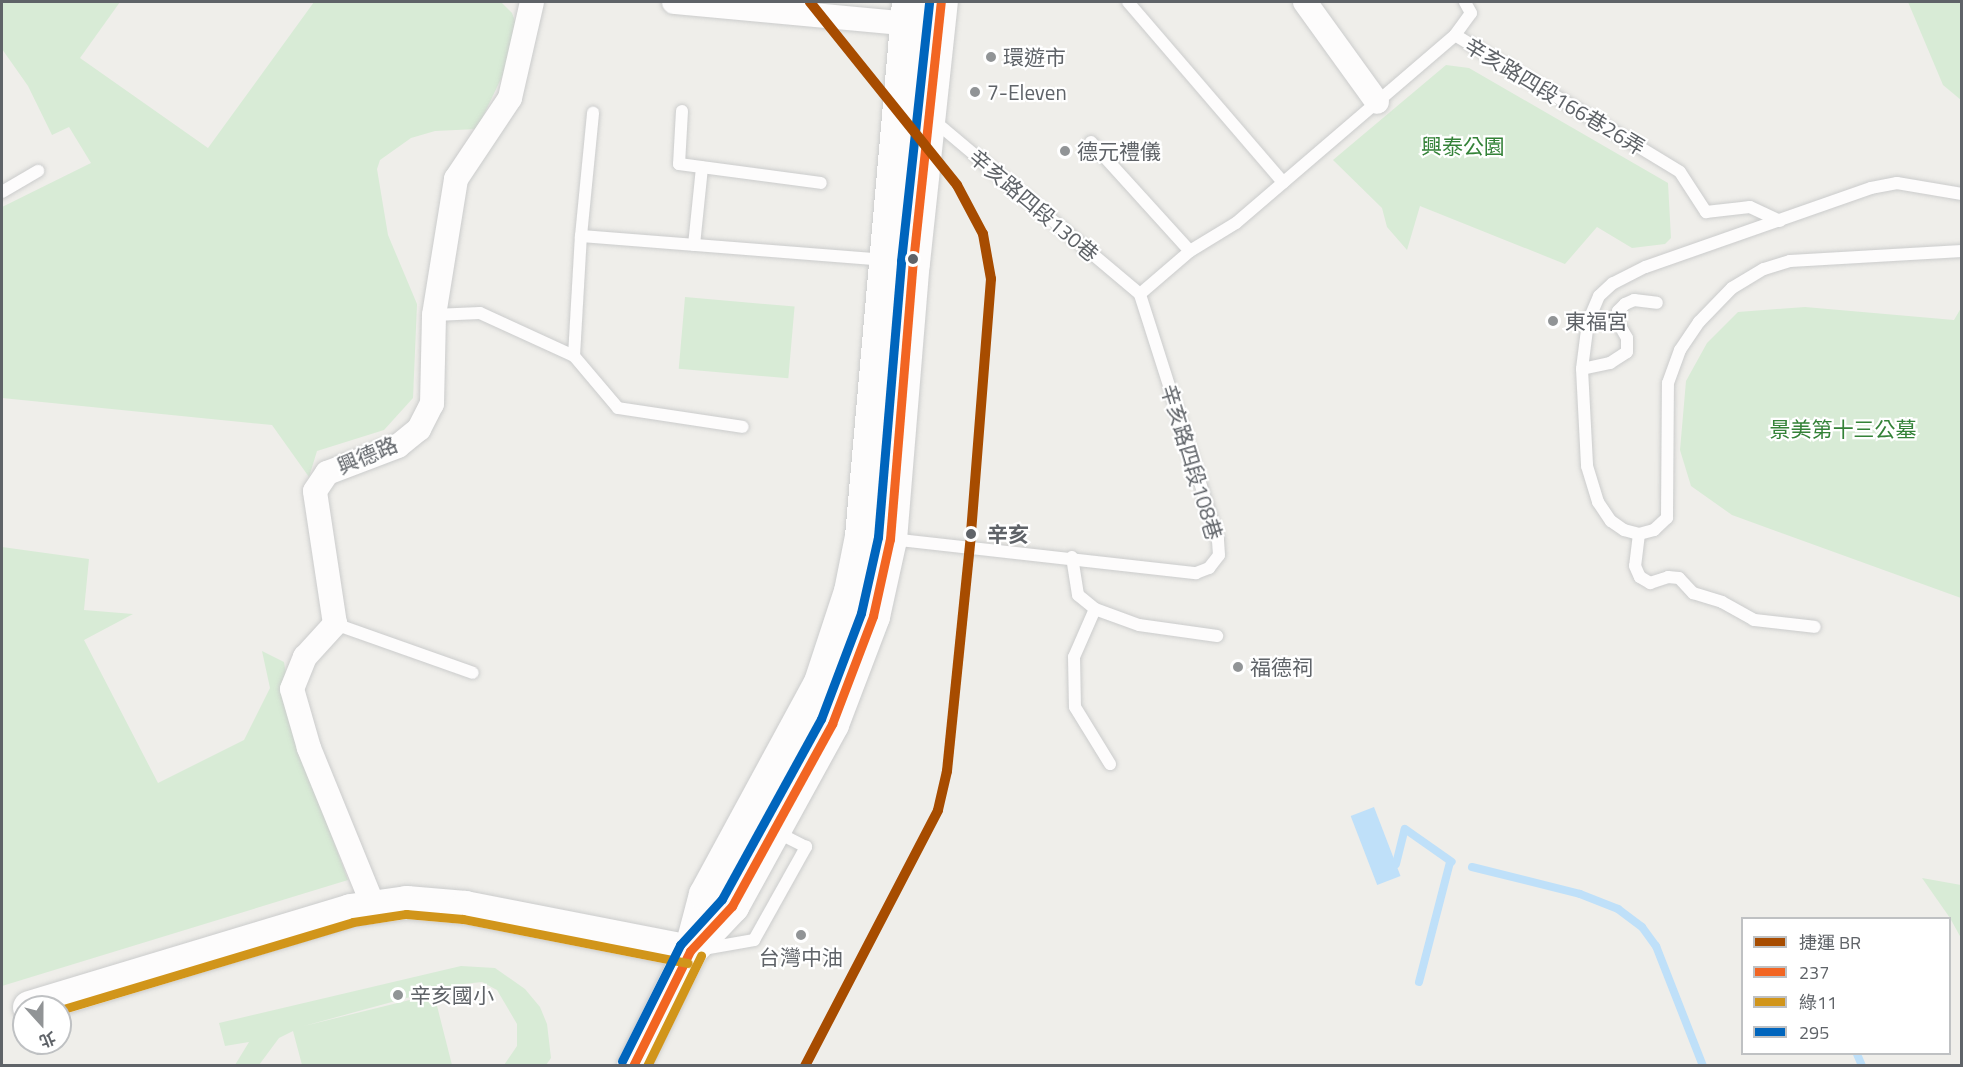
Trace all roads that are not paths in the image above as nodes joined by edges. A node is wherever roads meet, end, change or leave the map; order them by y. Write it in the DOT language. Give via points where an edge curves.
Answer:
graph roads {
  1 [pos="532,2"];
  2 [pos="674,2"];
  3 [pos="1128,2"];
  4 [pos="1305,2"];
  5 [pos="1465,2"];
  6 [pos="907,12"];
  7 [pos="940,14"];
  8 [pos="1455,35"];
  9 [pos="1377,102"];
  10 [pos="682,111"];
  11 [pos="593,113"];
  12 [pos="928,115"];
  13 [pos="1091,142"];
  14 [pos="702,167"];
  15 [pos="38,171"];
  16 [pos="1283,182"];
  17 [pos="821,183"];
  18 [pos="2,192"];
  19 [pos="1962,194"];
  20 [pos="1780,220"];
  21 [pos="581,236"];
  22 [pos="694,245"];
  23 [pos="1190,251"];
  24 [pos="1962,251"];
  25 [pos="883,260"];
  26 [pos="1140,294"];
  27 [pos="1657,303"];
  28 [pos="434,315"];
  29 [pos="574,356"];
  30 [pos="1582,369"];
  31 [pos="743,427"];
  32 [pos="1639,534"];
  33 [pos="875,538"];
  34 [pos="1072,557"];
  35 [pos="1095,609"];
  36 [pos="335,624"];
  37 [pos="1815,627"];
  38 [pos="1217,636"];
  39 [pos="473,674"];
  40 [pos="1110,764"];
  41 [pos="373,905"];
  42 [pos="690,951"];
  43 [pos="69,995"];
  44 [pos="633,1065"];
  1 -- 28 [label="street, 興德路" via="510,98 456,179"];
  2 -- 6 [label="street"];
  3 -- 16 [label="lane"];
  4 -- 9 [label="street"];
  5 -- 8 [label="lane" via="1471,13"];
  6 -- 7 [label="street"];
  6 -- 25 [label="main road"];
  7 -- 12 [label="main road"];
  8 -- 9 [label="lane, 辛亥路四段166巷26弄"];
  8 -- 20 [label="lane, 辛亥路四段166巷26弄" via="1680,172 1706,212 1750,207"];
  9 -- 16 [label="lane, 辛亥路四段166巷26弄"];
  10 -- 14 [label="lane" via="679,164"];
  11 -- 21 [label="lane"];
  12 -- 26 [label="lane, 辛亥路四段130巷"];
  12 -- 33 [label="main road"];
  13 -- 23 [label="lane"];
  14 -- 17 [label="lane"];
  14 -- 22 [label="lane"];
  15 -- 18 [label="lane"];
  16 -- 23 [label="lane, 辛亥路四段166巷26弄" via="1236,222"];
  19 -- 20 [label="lane" via="1897,183 1871,188"];
  20 -- 30 [label="lane" via="1645,267 1613,283 1599,296 1588,322"];
  21 -- 22 [label="lane"];
  21 -- 29 [label="lane"];
  22 -- 25 [label="lane"];
  23 -- 26 [label="lane, 辛亥路四段166巷26弄"];
  24 -- 32 [label="lane" via="1790,261 1764,269 1732,288 1699,322 1680,350 1668,383 1667,518 1654,530"];
  25 -- 33 [label="main road"];
  26 -- 34 [label="lane, 辛亥路四段108巷" via="1218,539 1219,555 1209,568 1196,573"];
  27 -- 30 [label="lane" via="1634,300 1625,304 1616,319 1627,338 1627,352 1610,363"];
  28 -- 29 [label="lane" via="480,313"];
  28 -- 36 [label="street, 興德路" via="432,404 419,429 398,446 327,473 315,491"];
  29 -- 31 [label="lane" via="618,408"];
  30 -- 32 [label="lane" via="1587,466 1592,484 1611,521"];
  32 -- 37 [label="lane" via="1635,566 1640,577 1650,583 1680,578 1693,593 1722,602 1754,620"];
  33 -- 34 [label="lane, 辛亥路四段108巷"];
  33 -- 42 [label="main road" via="820,682 705,894"];
  33 -- 42 [label="main road" via="873,616 832,724 732,906"];
  34 -- 35 [label="lane" via="1078,595"];
  35 -- 38 [label="lane" via="1139,625"];
  35 -- 40 [label="lane" via="1074,657 1075,707"];
  36 -- 39 [label="lane"];
  36 -- 41 [label="street" via="305,657 292,689 309,748"];
  41 -- 42 [label="main road" via="406,902 455,906"];
  41 -- 43 [label="main road"];
  42 -- 44 [label="main road"];
}
